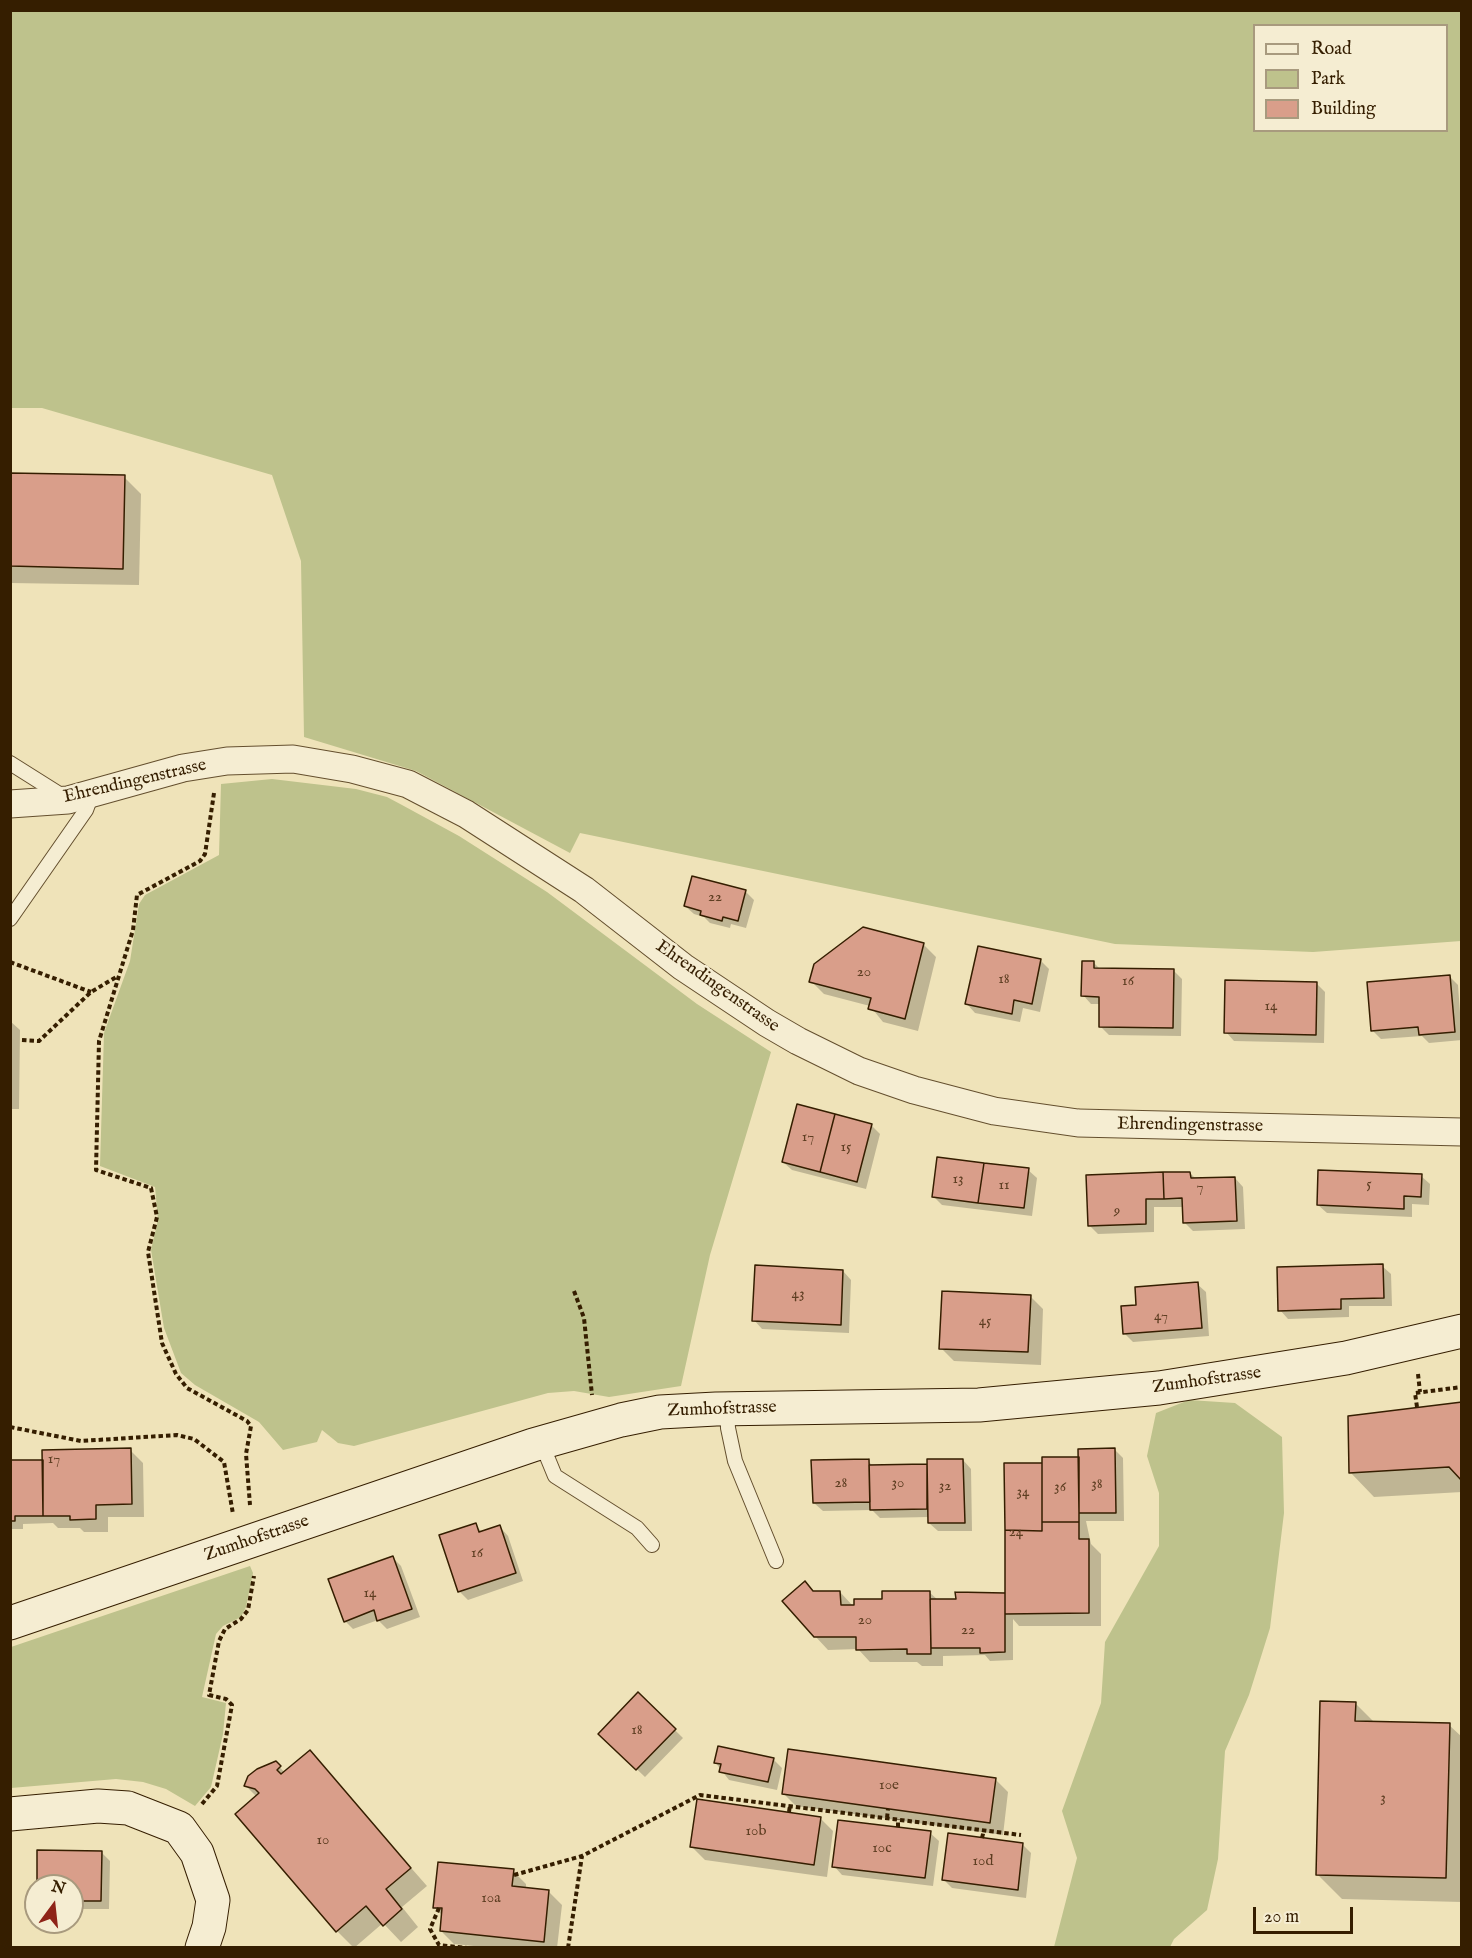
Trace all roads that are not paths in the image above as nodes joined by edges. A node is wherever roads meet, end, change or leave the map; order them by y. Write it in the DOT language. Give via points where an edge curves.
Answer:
graph roads {
  1 [pos="10,763"];
  2 [pos="80,797"];
  3 [pos="10,804"];
  4 [pos="10,919"];
  5 [pos="1461,1132"];
  6 [pos="1461,1331"];
  7 [pos="727,1409"];
  8 [pos="541,1442"];
  9 [pos="652,1545"];
  10 [pos="776,1561"];
  11 [pos="10,1623"];
  12 [pos="10,1814"];
  13 [pos="202,1947"];
  1 -- 2 [label="lane"];
  2 -- 3 [label="street, Ehrendingenstrasse"];
  2 -- 4 [label="lane" via="87,810"];
  2 -- 5 [label="street, Ehrendingenstrasse" via="183,768 227,761 293,759 352,769 408,784 466,814 584,890 683,967 798,1041 859,1071 944,1099 1078,1123"];
  6 -- 7 [label="street, Zumhofstrasse" via="1346,1359 1159,1389 979,1405"];
  7 -- 8 [label="street, Zumhofstrasse" via="660,1412"];
  7 -- 10 [label="lane" via="735,1461"];
  8 -- 9 [label="lane" via="555,1476 637,1528"];
  8 -- 11 [label="street, Zumhofstrasse"];
  12 -- 13 [label="street" via="99,1806 128,1808 179,1828 197,1853 213,1900"];
}
